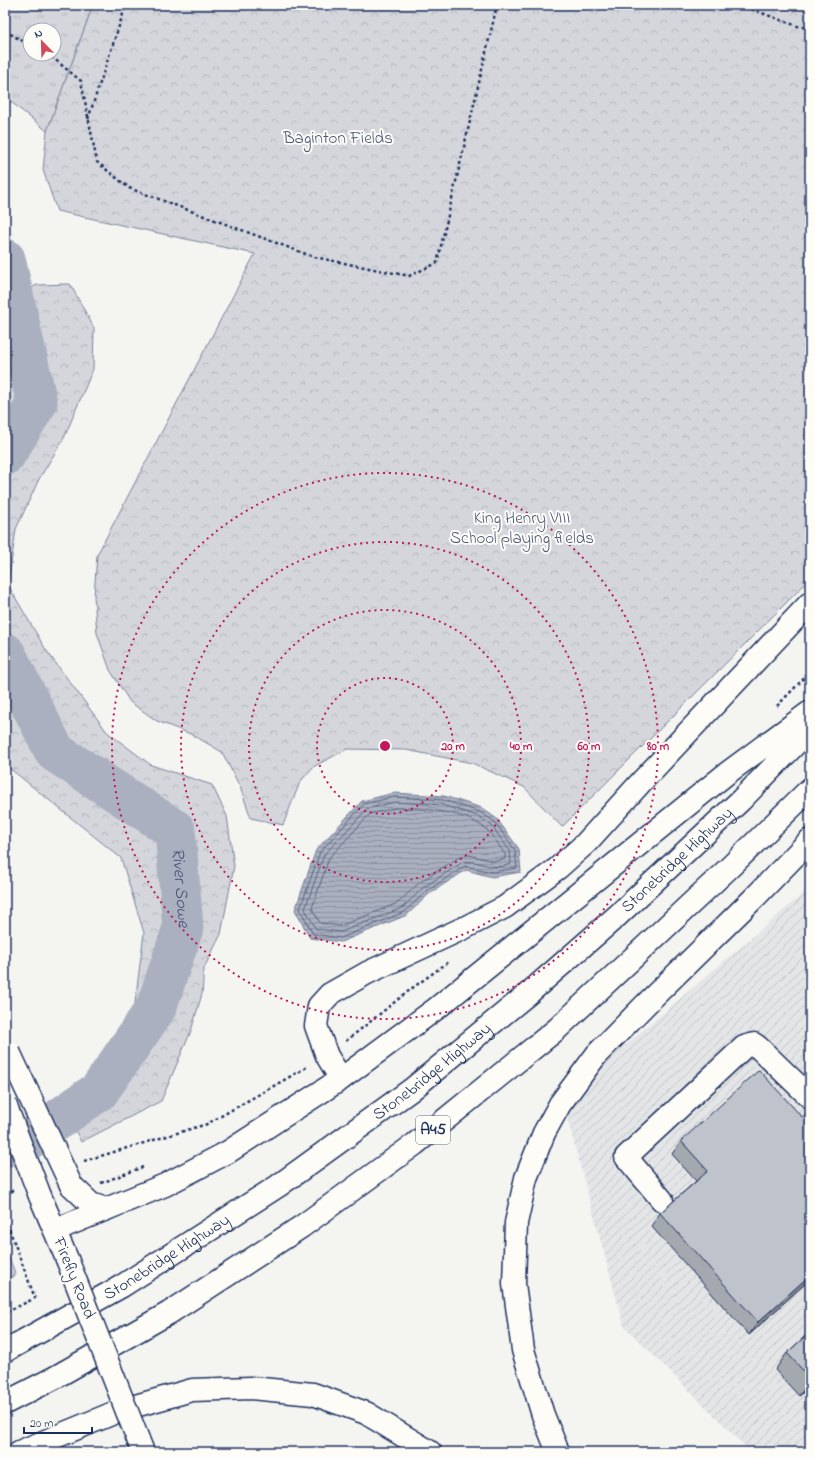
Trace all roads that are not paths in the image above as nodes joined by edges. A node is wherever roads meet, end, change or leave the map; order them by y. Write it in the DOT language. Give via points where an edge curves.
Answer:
graph roads {
  1 [pos="810,603"];
  2 [pos="810,712"];
  3 [pos="810,729"];
  4 [pos="810,789"];
  5 [pos="810,840"];
  6 [pos="7,1049"];
  7 [pos="341,1079"];
  8 [pos="810,1096"];
  9 [pos="5,1104"];
  10 [pos="662,1200"];
  11 [pos="106,1209"];
  12 [pos="55,1230"];
  13 [pos="5,1351"];
  14 [pos="5,1403"];
  15 [pos="19,1452"];
  16 [pos="143,1452"];
  17 [pos="430,1452"];
  18 [pos="558,1452"];
  1 -- 7 [label="main road" via="586,844 558,868 505,906 367,973 330,994 319,1006 316,1026 327,1056"];
  2 -- 7 [label="main road" via="726,774 437,1008"];
  3 -- 13 [label="main road, Stonebridge Highway / A45" via="741,800 617,916 529,993 411,1090 278,1186 122,1286"];
  4 -- 14 [label="main road, A45" via="557,1029 415,1144 301,1227 169,1313"];
  5 -- 18 [label="main road" via="597,1054 560,1104 544,1133 526,1178 516,1223 514,1284 523,1350 543,1415"];
  6 -- 11 [label="main road, bridge" via="74,1188 91,1204"];
  7 -- 11 [label="main road" via="228,1152 165,1185"];
  8 -- 10 [label="main road" via="754,1044 744,1047 626,1157"];
  9 -- 12 [label="main road, Firefly Road, bridge"];
  11 -- 12 [label="main road"];
  12 -- 16 [label="main road, Firefly Road, bridge"];
  15 -- 17 [label="main road" via="121,1410 192,1390 251,1388 313,1394 366,1413"];
}
